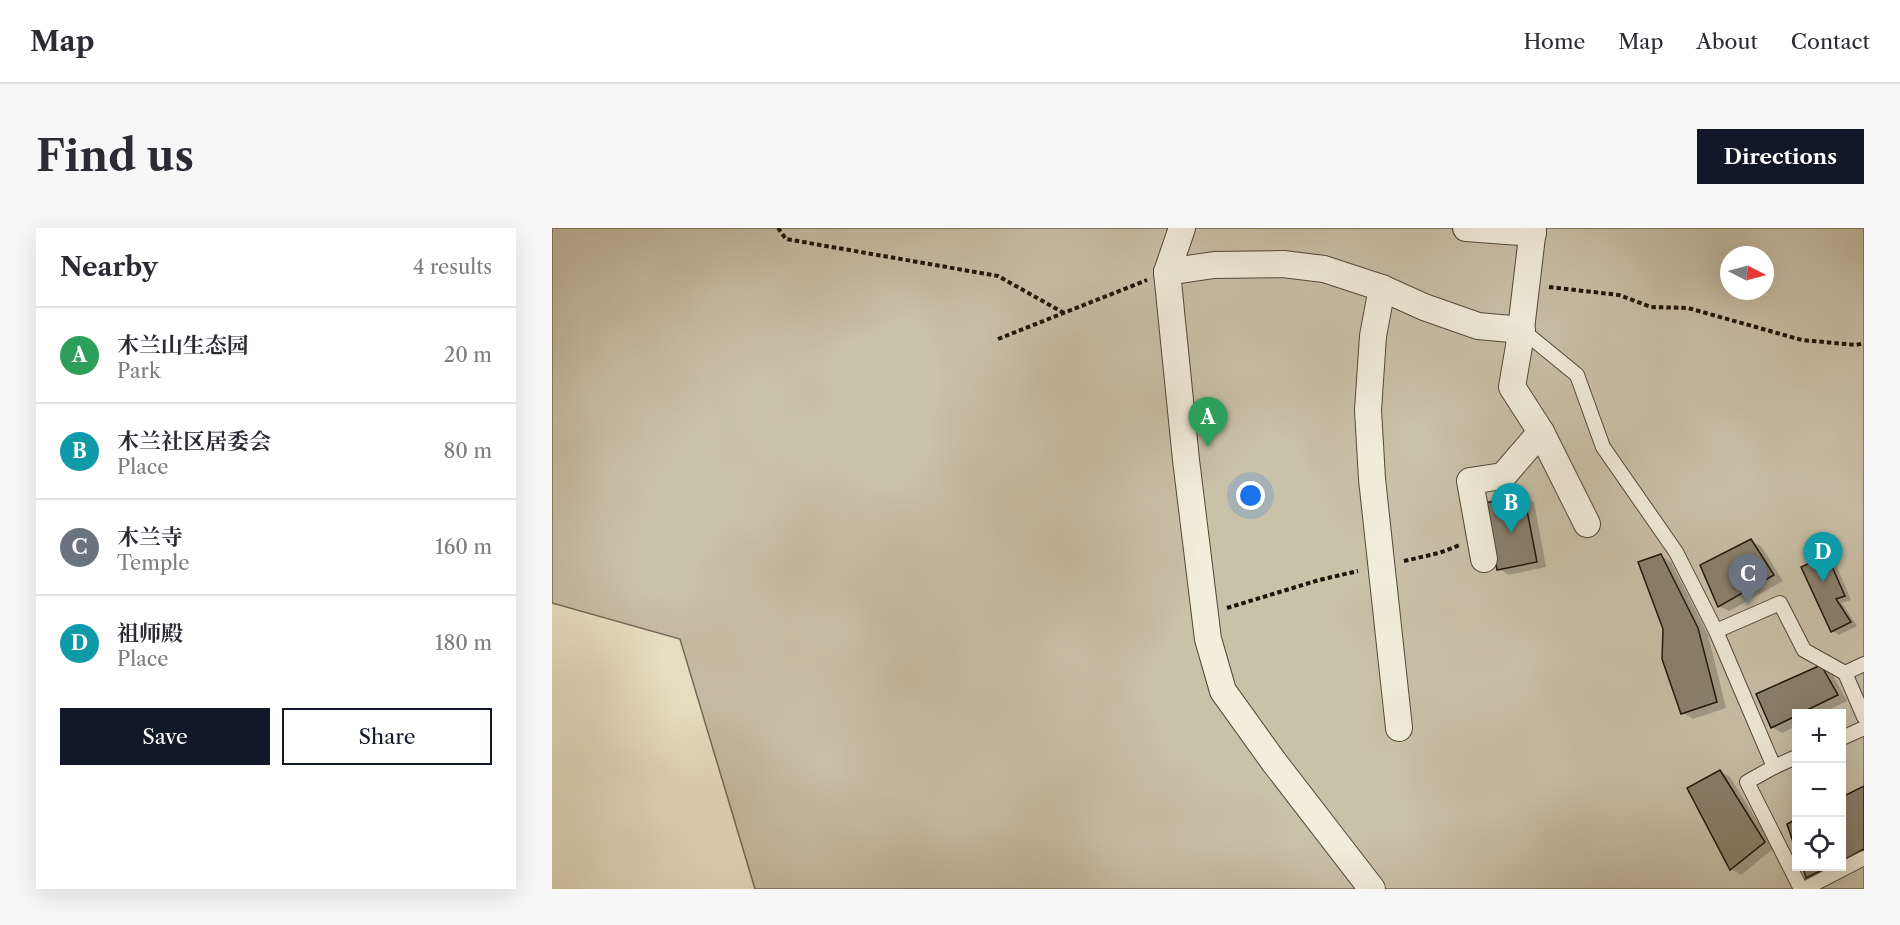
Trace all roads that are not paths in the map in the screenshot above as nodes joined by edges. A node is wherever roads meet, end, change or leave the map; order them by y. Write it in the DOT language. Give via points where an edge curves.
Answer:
graph roads {
  1 [pos="1182,228"];
  2 [pos="1196,228"];
  3 [pos="1466,228"];
  4 [pos="1533,230"];
  5 [pos="1167,272"];
  6 [pos="1382,288"];
  7 [pos="1521,330"];
  8 [pos="1541,432"];
  9 [pos="1587,524"];
  10 [pos="1484,560"];
  11 [pos="1716,631"];
  12 [pos="1864,664"];
  13 [pos="1845,673"];
  14 [pos="1864,717"];
  15 [pos="1399,728"];
  16 [pos="1864,728"];
  17 [pos="1846,736"];
  18 [pos="1792,759"];
  19 [pos="1774,767"];
  20 [pos="1864,858"];
  21 [pos="1372,889"];
  22 [pos="1802,889"];
  1 -- 5 [label="street"];
  2 -- 5 [label="street"];
  3 -- 4 [label="street"];
  4 -- 7 [label="street"];
  5 -- 6 [label="street" via="1214,265 1283,264 1324,269"];
  5 -- 21 [label="street" via="1208,639 1223,691"];
  6 -- 7 [label="street" via="1478,326"];
  6 -- 15 [label="street" via="1373,336 1368,410"];
  7 -- 8 [label="street" via="1512,387"];
  7 -- 11 [label="lane" via="1577,375 1603,447 1676,552"];
  8 -- 9 [label="street"];
  8 -- 10 [label="street" via="1503,476 1470,481"];
  11 -- 13 [label="lane" via="1780,603 1804,650"];
  11 -- 19 [label="lane"];
  12 -- 13 [label="lane"];
  13 -- 14 [label="lane"];
  16 -- 17 [label="lane"];
  18 -- 19 [label="lane"];
  19 -- 22 [label="lane" via="1747,782"];
  20 -- 22 [label="lane"];
}
